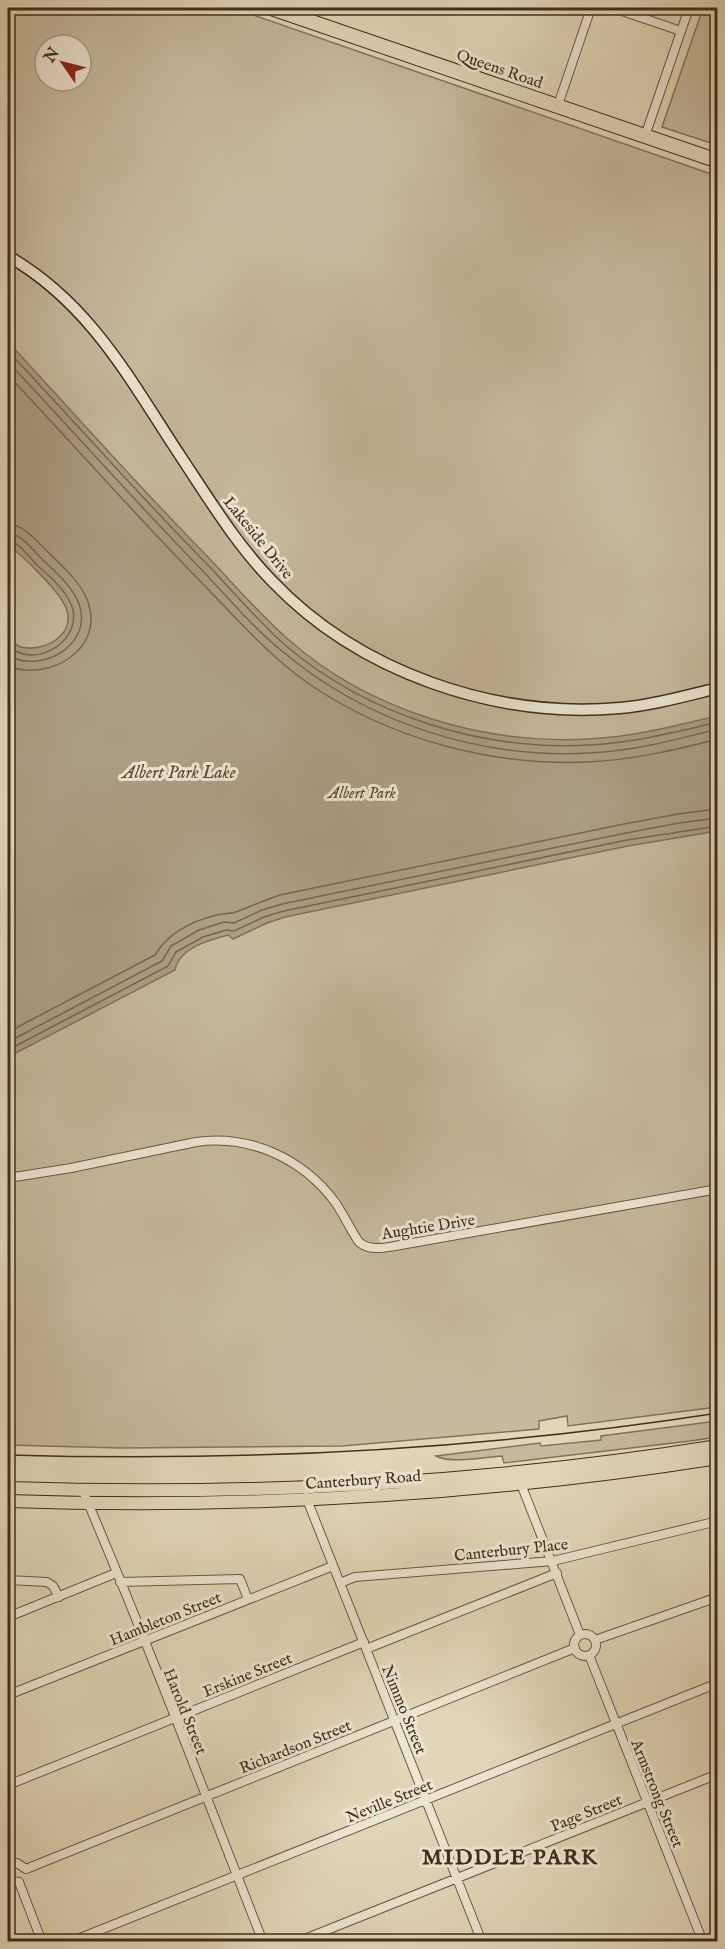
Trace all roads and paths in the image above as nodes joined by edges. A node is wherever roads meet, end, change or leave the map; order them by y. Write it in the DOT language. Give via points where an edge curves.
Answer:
graph roads {
  1 [pos="271,8"];
  2 [pos="591,8"];
  3 [pos="613,8"];
  4 [pos="689,8"];
  5 [pos="294,11"];
  6 [pos="681,31"];
  7 [pos="558,105"];
  8 [pos="645,136"];
  9 [pos="717,161"];
  10 [pos="8,256"];
  11 [pos="717,688"];
  12 [pos="8,1178"];
  13 [pos="717,1190"];
  14 [pos="714,1452"];
  15 [pos="717,1472"];
  16 [pos="521,1484"];
  17 [pos="8,1488"];
  18 [pos="305,1493"];
  19 [pos="85,1497"];
  20 [pos="8,1501"];
  21 [pos="717,1521"];
  22 [pos="553,1561"];
  23 [pos="333,1566"];
  24 [pos="116,1573"];
  25 [pos="557,1573"];
  26 [pos="8,1580"];
  27 [pos="120,1582"];
  28 [pos="340,1583"];
  29 [pos="59,1597"];
  30 [pos="717,1597"];
  31 [pos="248,1599"];
  32 [pos="8,1617"];
  33 [pos="580,1635"];
  34 [pos="595,1640"];
  35 [pos="143,1641"];
  36 [pos="365,1646"];
  37 [pos="574,1648"];
  38 [pos="589,1655"];
  39 [pos="717,1683"];
  40 [pos="8,1695"];
  41 [pos="175,1719"];
  42 [pos="395,1722"];
  43 [pos="616,1724"];
  44 [pos="717,1774"];
  45 [pos="8,1785"];
  46 [pos="205,1797"];
  47 [pos="426,1800"];
  48 [pos="647,1802"];
  49 [pos="8,1853"];
  50 [pos="10,1866"];
  51 [pos="26,1869"];
  52 [pos="238,1875"];
  53 [pos="8,1876"];
  54 [pos="457,1878"];
  55 [pos="19,1882"];
  56 [pos="42,1941"];
  57 [pos="70,1941"];
  58 [pos="263,1941"];
  59 [pos="297,1941"];
  60 [pos="482,1941"];
  61 [pos="703,1941"];
  1 -- 5 [label="highway, Queens Road"];
  2 -- 7 [label="street"];
  3 -- 6 [label="street"];
  4 -- 6 [label="street"];
  5 -- 7 [label="highway, Queens Road"];
  6 -- 8 [label="street"];
  7 -- 8 [label="highway, Queens Road"];
  8 -- 9 [label="highway, Queens Road"];
  10 -- 11 [label="street, Lakeside Drive" via="63,295 91,325 226,525 271,580 306,612 358,648 427,681 515,704 619,708"];
  12 -- 13 [label="street, Aughtie Drive" via="196,1142 217,1140 259,1146 309,1175 333,1199 359,1242 373,1248"];
  14 -- 15 [label="street"];
  14 -- 16 [label="main road, Canterbury Road"];
  14 -- 18 [label="main road, Canterbury Road"];
  16 -- 18 [label="main road, Canterbury Road"];
  16 -- 22 [label="street"];
  17 -- 19 [label="main road, Canterbury Road"];
  18 -- 19 [label="main road, Canterbury Road"];
  18 -- 23 [label="street, Nimmo Street"];
  19 -- 20 [label="main road, Canterbury Road"];
  19 -- 24 [label="street, Harold Street"];
  21 -- 22 [label="street, Canterbury Place"];
  22 -- 25 [label="street"];
  22 -- 28 [label="street, Canterbury Place" via="356,1577"];
  23 -- 28 [label="street, Nimmo Street"];
  23 -- 31 [label="street, Hambleton Street"];
  24 -- 27 [label="street, Harold Street"];
  24 -- 29 [label="street"];
  25 -- 33 [label="street"];
  25 -- 36 [label="street, Erskine Street"];
  26 -- 29 [label="street" via="47,1582"];
  27 -- 31 [label="street" via="240,1579"];
  27 -- 35 [label="street, Harold Street"];
  28 -- 36 [label="street, Nimmo Street"];
  29 -- 32 [label="street"];
  30 -- 34 [label="street"];
  31 -- 35 [label="street, Hambleton Street"];
  33 -- 34 [label="street" via="590,1635"];
  33 -- 37 [label="street"];
  34 -- 38 [label="street" via="595,1651"];
  35 -- 40 [label="street, Hambleton Street"];
  35 -- 41 [label="street, Harold Street"];
  36 -- 41 [label="street, Erskine Street"];
  36 -- 42 [label="street, Nimmo Street"];
  37 -- 38 [label="street" via="582,1656"];
  37 -- 42 [label="street, Richardson Street"];
  38 -- 43 [label="street, Armstrong Street"];
  39 -- 43 [label="street, Neville Street"];
  41 -- 45 [label="street, Erskine Street"];
  41 -- 46 [label="street, Harold Street"];
  42 -- 46 [label="street, Richardson Street"];
  42 -- 47 [label="street, Nimmo Street"];
  43 -- 47 [label="street, Neville Street"];
  43 -- 48 [label="street, Armstrong Street"];
  44 -- 48 [label="street, Page Street"];
  46 -- 51 [label="street, Richardson Street"];
  46 -- 52 [label="street, Harold Street"];
  47 -- 52 [label="street, Neville Street"];
  47 -- 54 [label="street, Nimmo Street"];
  48 -- 54 [label="street, Page Street"];
  48 -- 61 [label="street, Armstrong Street"];
  49 -- 50 [label="street"];
  50 -- 51 [label="street" via="20,1863"];
  51 -- 55 [label="street"];
  52 -- 57 [label="street, Neville Street"];
  52 -- 58 [label="street, Harold Street"];
  53 -- 55 [label="street"];
  54 -- 59 [label="street, Page Street"];
  54 -- 60 [label="street, Nimmo Street"];
  55 -- 56 [label="street"];
}
